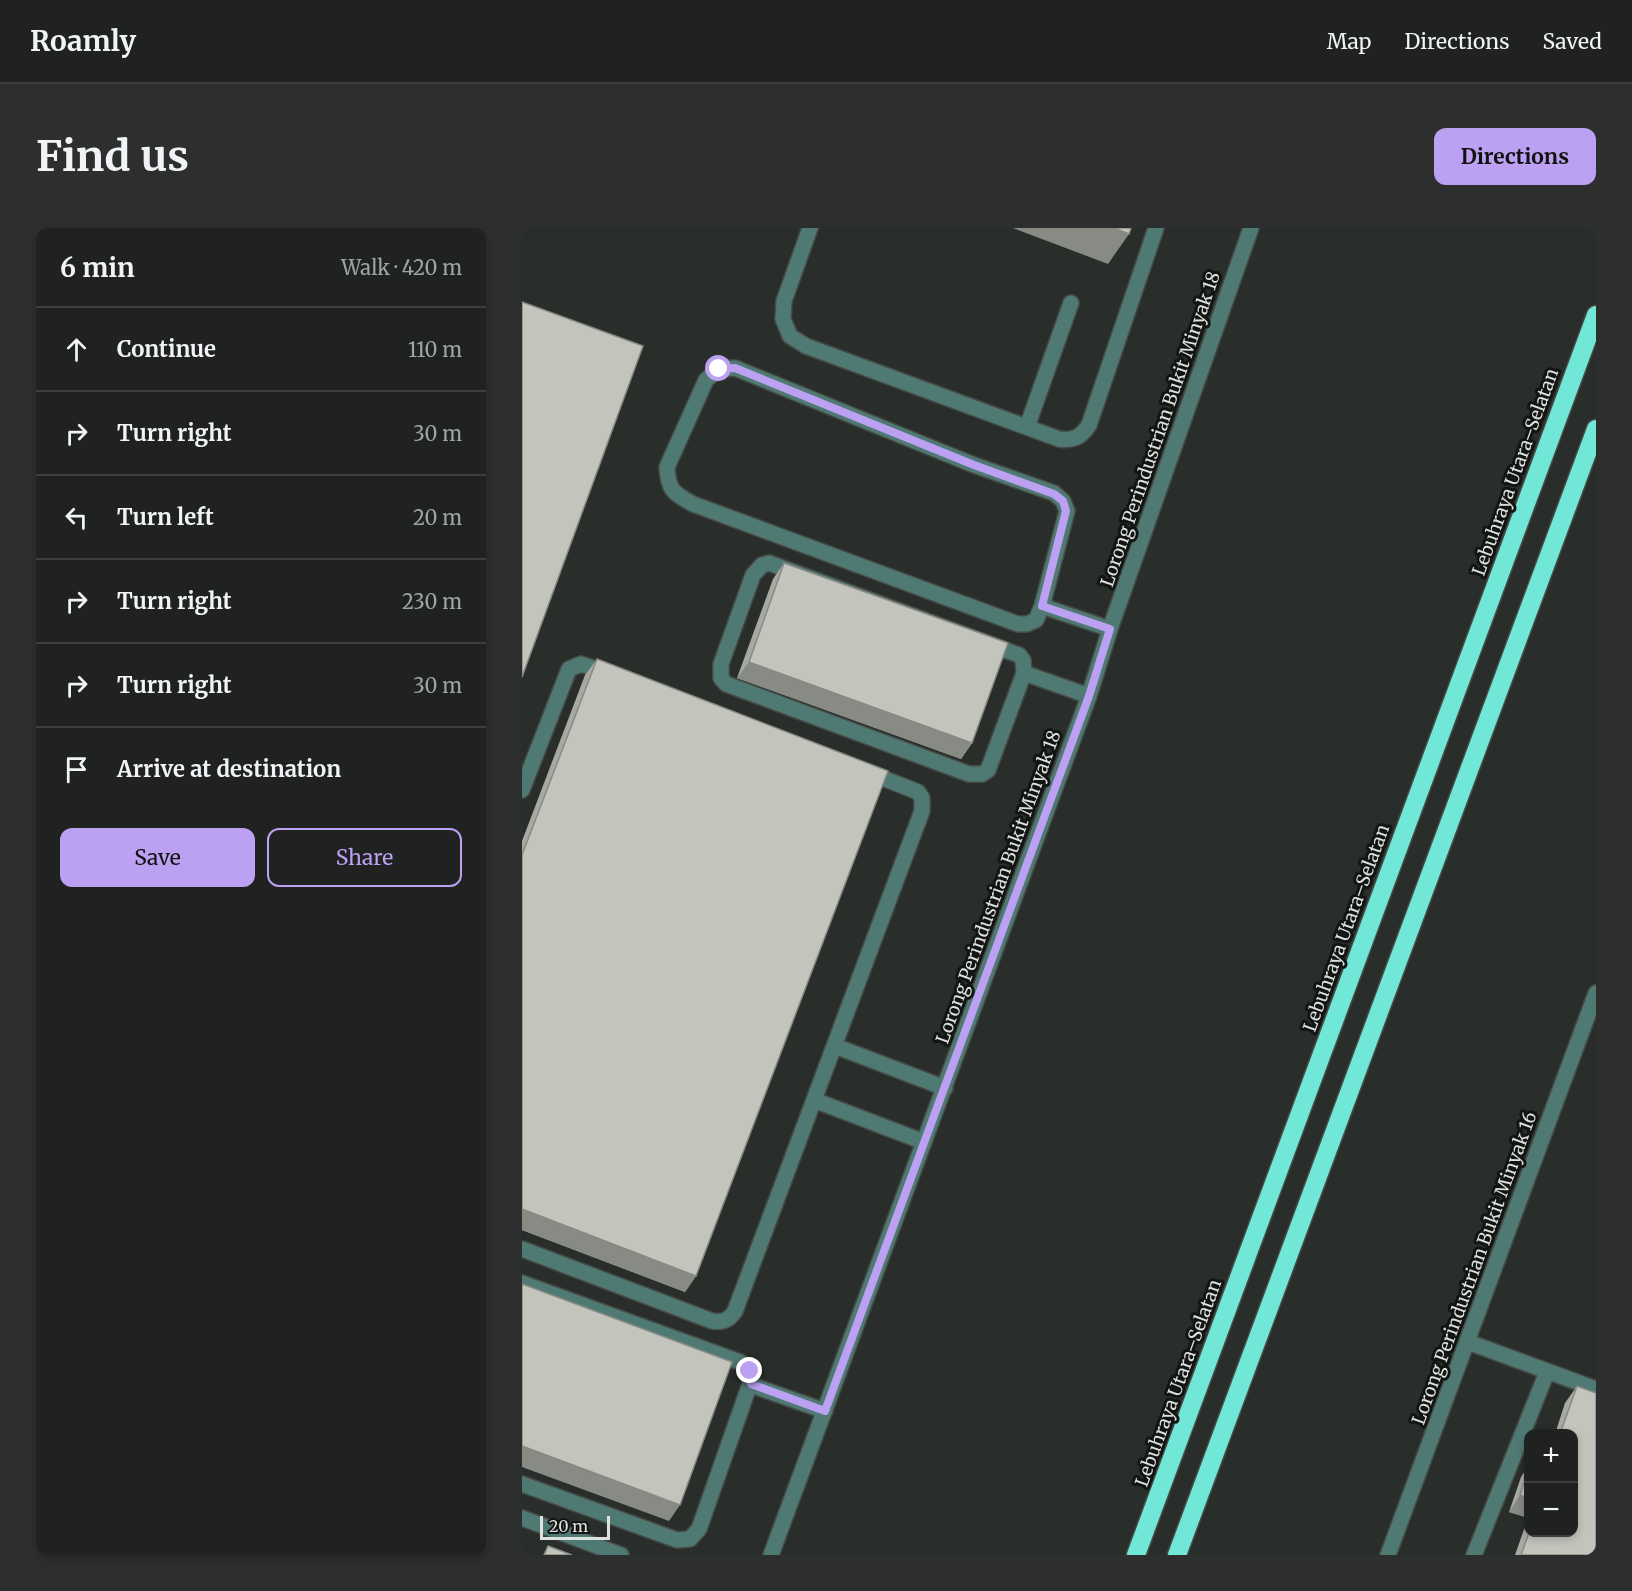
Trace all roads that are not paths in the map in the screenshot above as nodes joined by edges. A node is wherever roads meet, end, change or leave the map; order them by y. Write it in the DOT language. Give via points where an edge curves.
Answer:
graph roads {
  1 [pos="810,228"];
  2 [pos="1156,228"];
  3 [pos="1251,228"];
  4 [pos="1071,303"];
  5 [pos="1596,315"];
  6 [pos="1027,427"];
  7 [pos="1596,429"];
  8 [pos="1042,606"];
  9 [pos="1110,629"];
  10 [pos="1024,673"];
  11 [pos="621,678"];
  12 [pos="1089,696"];
  13 [pos="856,767"];
  14 [pos="522,790"];
  15 [pos="1596,993"];
  16 [pos="835,1046"];
  17 [pos="945,1088"];
  18 [pos="814,1100"];
  19 [pos="924,1142"];
  20 [pos="522,1249"];
  21 [pos="522,1283"];
  22 [pos="1468,1342"];
  23 [pos="1547,1372"];
  24 [pos="751,1384"];
  25 [pos="1596,1389"];
  26 [pos="825,1411"];
  27 [pos="522,1484"];
  28 [pos="522,1518"];
  29 [pos="621,1555"];
  30 [pos="771,1555"];
  31 [pos="1136,1555"];
  32 [pos="1177,1555"];
  33 [pos="1388,1555"];
  34 [pos="1474,1555"];
  1 -- 6 [label="street" via="784,301 783,319 790,336 806,346"];
  2 -- 6 [label="street" via="1089,425 1082,435 1071,440 1059,440"];
  3 -- 9 [label="street, Lorong Perindustrian Bukit Minyak 18"];
  4 -- 6 [label="street"];
  5 -- 31 [label="highway, Lebuhraya Utara–Selatan"];
  7 -- 32 [label="highway"];
  8 -- 8 [label="street" via="1066,511 1063,501 1054,494 735,368 719,369 706,380 667,467 667,482 675,494 1018,624 1036,620"];
  8 -- 9 [label="street"];
  9 -- 12 [label="street, Lorong Perindustrian Bukit Minyak 18"];
  10 -- 10 [label="street" via="1023,660 1013,651 769,563 753,575 720,671 721,678 732,687 976,775 991,764"];
  10 -- 12 [label="street"];
  11 -- 14 [label="street" via="581,664 568,669"];
  12 -- 17 [label="street, Lorong Perindustrian Bukit Minyak 18"];
  13 -- 16 [label="street" via="912,789 924,804"];
  15 -- 22 [label="street, Lorong Perindustrian Bukit Minyak 16"];
  16 -- 17 [label="street"];
  16 -- 18 [label="street"];
  17 -- 19 [label="street, Lorong Perindustrian Bukit Minyak 18"];
  18 -- 19 [label="street"];
  18 -- 20 [label="street" via="735,1311 726,1321 712,1321"];
  19 -- 26 [label="street, Lorong Perindustrian Bukit Minyak 18"];
  21 -- 24 [label="street" via="740,1362 750,1371"];
  22 -- 23 [label="street"];
  22 -- 33 [label="street, Lorong Perindustrian Bukit Minyak 16"];
  23 -- 25 [label="street"];
  23 -- 34 [label="street"];
  24 -- 26 [label="street"];
  24 -- 27 [label="street" via="699,1529 690,1539 677,1540"];
  26 -- 30 [label="street, Lorong Perindustrian Bukit Minyak 18"];
  28 -- 29 [label="street"];
}
